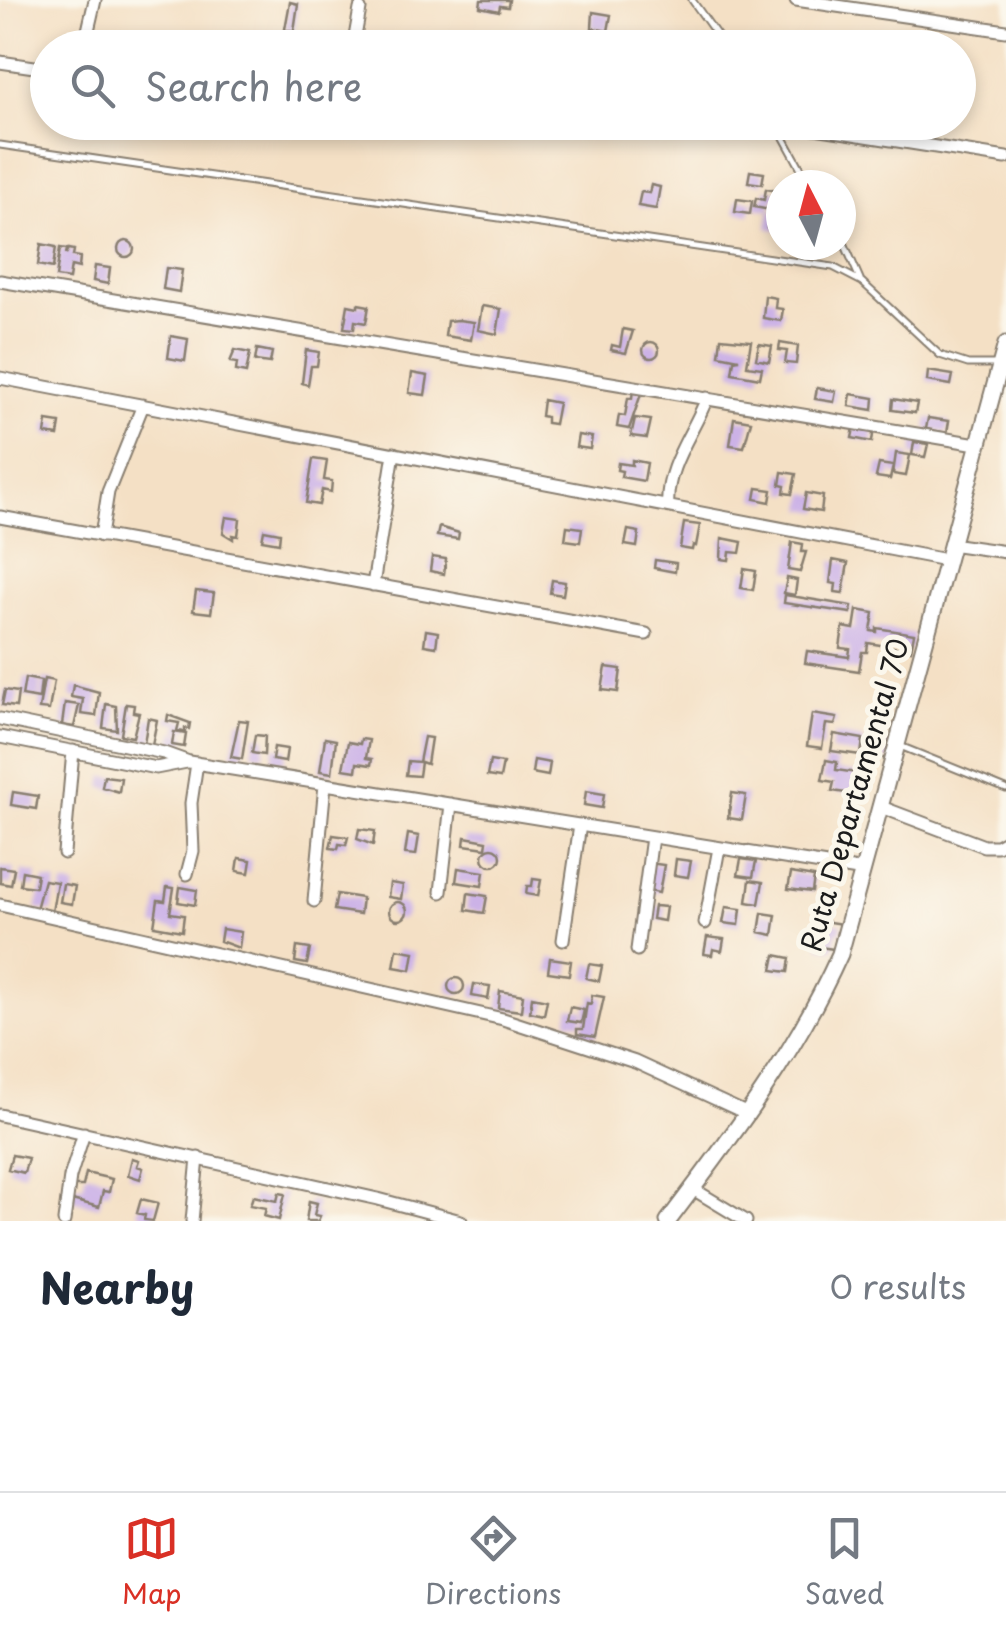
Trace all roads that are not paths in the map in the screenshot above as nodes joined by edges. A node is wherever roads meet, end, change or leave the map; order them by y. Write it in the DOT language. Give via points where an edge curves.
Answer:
graph roads {
  1 [pos="95,0"];
  2 [pos="692,0"];
  3 [pos="796,0"];
  4 [pos="360,9"];
  5 [pos="88,30"];
  6 [pos="356,30"];
  7 [pos="713,30"];
  8 [pos="1006,31"];
  9 [pos="0,62"];
  10 [pos="30,66"];
  11 [pos="786,140"];
  12 [pos="891,140"];
  13 [pos="0,146"];
  14 [pos="1006,158"];
  15 [pos="802,170"];
  16 [pos="852,260"];
  17 [pos="0,281"];
  18 [pos="862,282"];
  19 [pos="1006,344"];
  20 [pos="1000,364"];
  21 [pos="0,378"];
  22 [pos="707,398"];
  23 [pos="143,405"];
  24 [pos="977,444"];
  25 [pos="394,453"];
  26 [pos="668,506"];
  27 [pos="0,518"];
  28 [pos="101,536"];
  29 [pos="948,552"];
  30 [pos="1006,552"];
  31 [pos="373,585"];
  32 [pos="646,634"];
  33 [pos="0,719"];
  34 [pos="0,737"];
  35 [pos="897,745"];
  36 [pos="73,751"];
  37 [pos="193,763"];
  38 [pos="325,784"];
  39 [pos="1006,789"];
  40 [pos="451,804"];
  41 [pos="881,807"];
  42 [pos="580,825"];
  43 [pos="652,837"];
  44 [pos="1004,842"];
  45 [pos="719,848"];
  46 [pos="64,853"];
  47 [pos="864,871"];
  48 [pos="187,874"];
  49 [pos="442,892"];
  50 [pos="314,901"];
  51 [pos="0,905"];
  52 [pos="705,923"];
  53 [pos="563,940"];
  54 [pos="636,950"];
  55 [pos="0,1114"];
  56 [pos="748,1114"];
  57 [pos="84,1133"];
  58 [pos="198,1158"];
  59 [pos="693,1189"];
  60 [pos="64,1221"];
  61 [pos="192,1221"];
  62 [pos="460,1221"];
  63 [pos="668,1221"];
  64 [pos="746,1221"];
  1 -- 5 [label="street"];
  2 -- 7 [label="lane"];
  3 -- 8 [label="street"];
  4 -- 6 [label="street"];
  9 -- 10 [label="street"];
  11 -- 15 [label="lane"];
  12 -- 14 [label="street"];
  13 -- 18 [label="lane" via="833,268"];
  16 -- 18 [label="lane"];
  17 -- 22 [label="street"];
  18 -- 20 [label="lane" via="940,354 968,364"];
  19 -- 20 [label="main road, Ruta Departamental 70"];
  20 -- 24 [label="main road, Ruta Departamental 70"];
  21 -- 23 [label="street"];
  22 -- 24 [label="street"];
  22 -- 26 [label="street" via="671,470"];
  23 -- 25 [label="street"];
  23 -- 28 [label="street" via="108,492"];
  24 -- 29 [label="main road, Ruta Departamental 70"];
  25 -- 26 [label="street"];
  25 -- 31 [label="street"];
  26 -- 29 [label="street"];
  27 -- 28 [label="street"];
  28 -- 31 [label="street"];
  29 -- 30 [label="street"];
  29 -- 35 [label="main road, Ruta Departamental 70"];
  31 -- 32 [label="street"];
  33 -- 37 [label="street"];
  34 -- 36 [label="street"];
  35 -- 39 [label="lane"];
  35 -- 41 [label="main road, Ruta Departamental 70"];
  36 -- 37 [label="street" via="156,768"];
  36 -- 46 [label="street"];
  37 -- 38 [label="street"];
  37 -- 48 [label="street"];
  38 -- 40 [label="street"];
  38 -- 50 [label="street"];
  40 -- 42 [label="street"];
  40 -- 49 [label="street"];
  41 -- 44 [label="street" via="984,846"];
  41 -- 47 [label="main road, Ruta Departamental 70"];
  42 -- 43 [label="street"];
  42 -- 53 [label="street"];
  43 -- 45 [label="street"];
  43 -- 54 [label="street"];
  45 -- 47 [label="street"];
  45 -- 52 [label="street"];
  47 -- 56 [label="main road, Ruta Departamental 70" via="840,954 812,1015"];
  51 -- 56 [label="street" via="503,1018 635,1062"];
  55 -- 57 [label="street"];
  56 -- 59 [label="main road, Ruta Departamental 70"];
  57 -- 58 [label="street"];
  57 -- 60 [label="street"];
  58 -- 61 [label="street"];
  58 -- 62 [label="street"];
  59 -- 63 [label="main road, Ruta Departamental 70"];
  59 -- 64 [label="street"];
}
